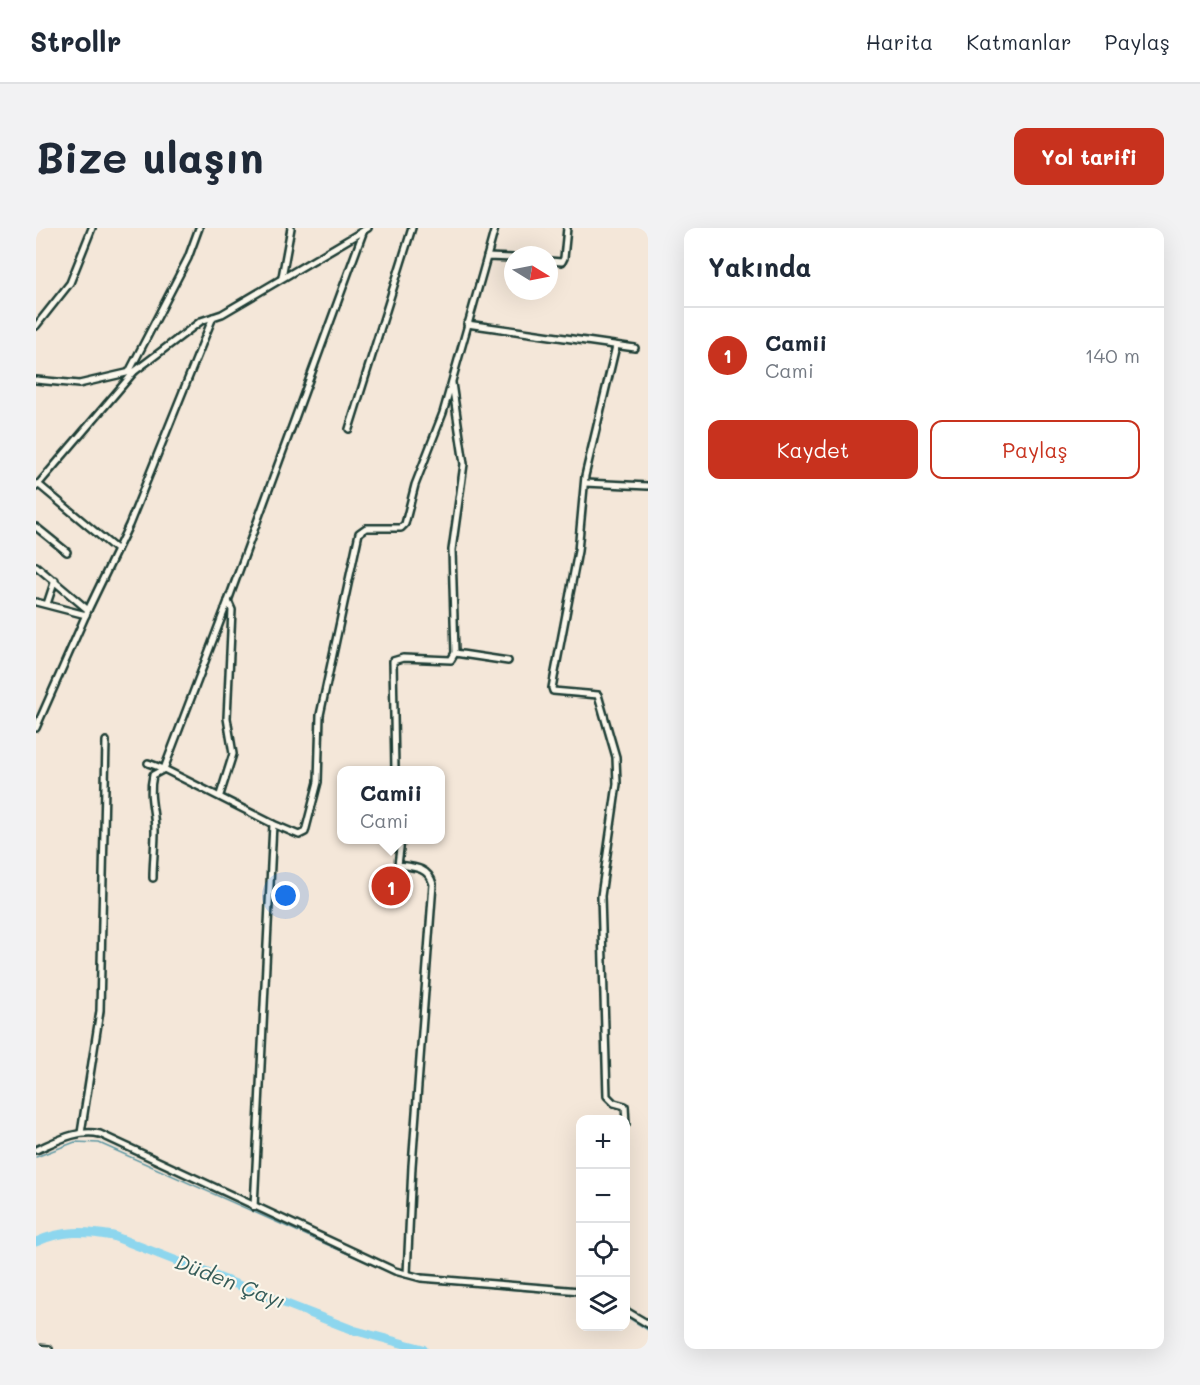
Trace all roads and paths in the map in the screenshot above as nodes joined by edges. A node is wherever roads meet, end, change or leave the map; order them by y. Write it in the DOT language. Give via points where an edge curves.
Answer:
graph roads {
  1 [pos="92,228"];
  2 [pos="199,228"];
  3 [pos="291,228"];
  4 [pos="412,228"];
  5 [pos="495,228"];
  6 [pos="567,228"];
  7 [pos="366,229"];
  8 [pos="487,257"];
  9 [pos="504,258"];
  10 [pos="558,262"];
  11 [pos="282,277"];
  12 [pos="213,317"];
  13 [pos="467,324"];
  14 [pos="36,326"];
  15 [pos="616,346"];
  16 [pos="635,348"];
  17 [pos="132,371"];
  18 [pos="38,380"];
  19 [pos="452,380"];
  20 [pos="36,386"];
  21 [pos="349,429"];
  22 [pos="585,483"];
  23 [pos="37,486"];
  24 [pos="648,486"];
  25 [pos="36,527"];
  26 [pos="117,550"];
  27 [pos="67,552"];
  28 [pos="36,568"];
  29 [pos="55,580"];
  30 [pos="228,601"];
  31 [pos="36,602"];
  32 [pos="47,604"];
  33 [pos="87,612"];
  34 [pos="455,653"];
  35 [pos="508,661"];
  36 [pos="36,728"];
  37 [pos="106,741"];
  38 [pos="148,763"];
  39 [pos="395,766"];
  40 [pos="164,769"];
  41 [pos="220,795"];
  42 [pos="273,824"];
  43 [pos="401,844"];
  44 [pos="153,878"];
  45 [pos="626,1115"];
  46 [pos="81,1133"];
  47 [pos="36,1150"];
  48 [pos="254,1207"];
  49 [pos="408,1274"];
  50 [pos="576,1291"];
  51 [pos="630,1313"];
  52 [pos="648,1324"];
  53 [pos="36,1348"];
  54 [pos="49,1349"];
  1 -- 14 [label="street" via="70,283"];
  2 -- 17 [label="street"];
  3 -- 11 [label="street"];
  4 -- 21 [label="street"];
  5 -- 8 [label="street"];
  6 -- 10 [label="street" via="564,258"];
  7 -- 11 [label="street"];
  7 -- 30 [label="street"];
  8 -- 9 [label="street"];
  8 -- 13 [label="street"];
  11 -- 12 [label="street"];
  12 -- 17 [label="street" via="201,321"];
  12 -- 26 [label="street"];
  13 -- 15 [label="street"];
  13 -- 19 [label="street"];
  15 -- 16 [label="street"];
  15 -- 22 [label="street"];
  17 -- 18 [label="street" via="79,384"];
  17 -- 23 [label="street"];
  18 -- 20 [label="street"];
  19 -- 34 [label="street" via="464,464 452,550"];
  19 -- 42 [label="street" via="405,524 394,530 366,528 359,533 320,715 318,782 305,832 294,833"];
  22 -- 24 [label="street"];
  22 -- 45 [label="street" via="578,550 552,688 598,695 616,757 617,784 601,896 602,982 606,1088 614,1103 625,1106"];
  23 -- 26 [label="street"];
  25 -- 27 [label="street"];
  26 -- 33 [label="street"];
  28 -- 29 [label="street"];
  29 -- 32 [label="street"];
  29 -- 33 [label="street"];
  30 -- 40 [label="street"];
  30 -- 41 [label="street" via="232,610 227,718 233,748"];
  31 -- 32 [label="street"];
  32 -- 33 [label="street"];
  33 -- 36 [label="street"];
  34 -- 35 [label="street"];
  34 -- 39 [label="street" via="451,660 393,661"];
  37 -- 46 [label="street" via="102,992"];
  38 -- 40 [label="street"];
  40 -- 41 [label="street"];
  40 -- 44 [label="street" via="153,775 151,784 155,828"];
  41 -- 42 [label="street"];
  42 -- 48 [label="street"];
  43 -- 49 [label="street" via="398,865 423,869 433,884 412,1154"];
  46 -- 47 [label="street"];
  46 -- 48 [label="street" via="100,1134"];
  48 -- 49 [label="street"];
  49 -- 50 [label="street"];
  51 -- 52 [label="street"];
  53 -- 54 [label="street"];
}
